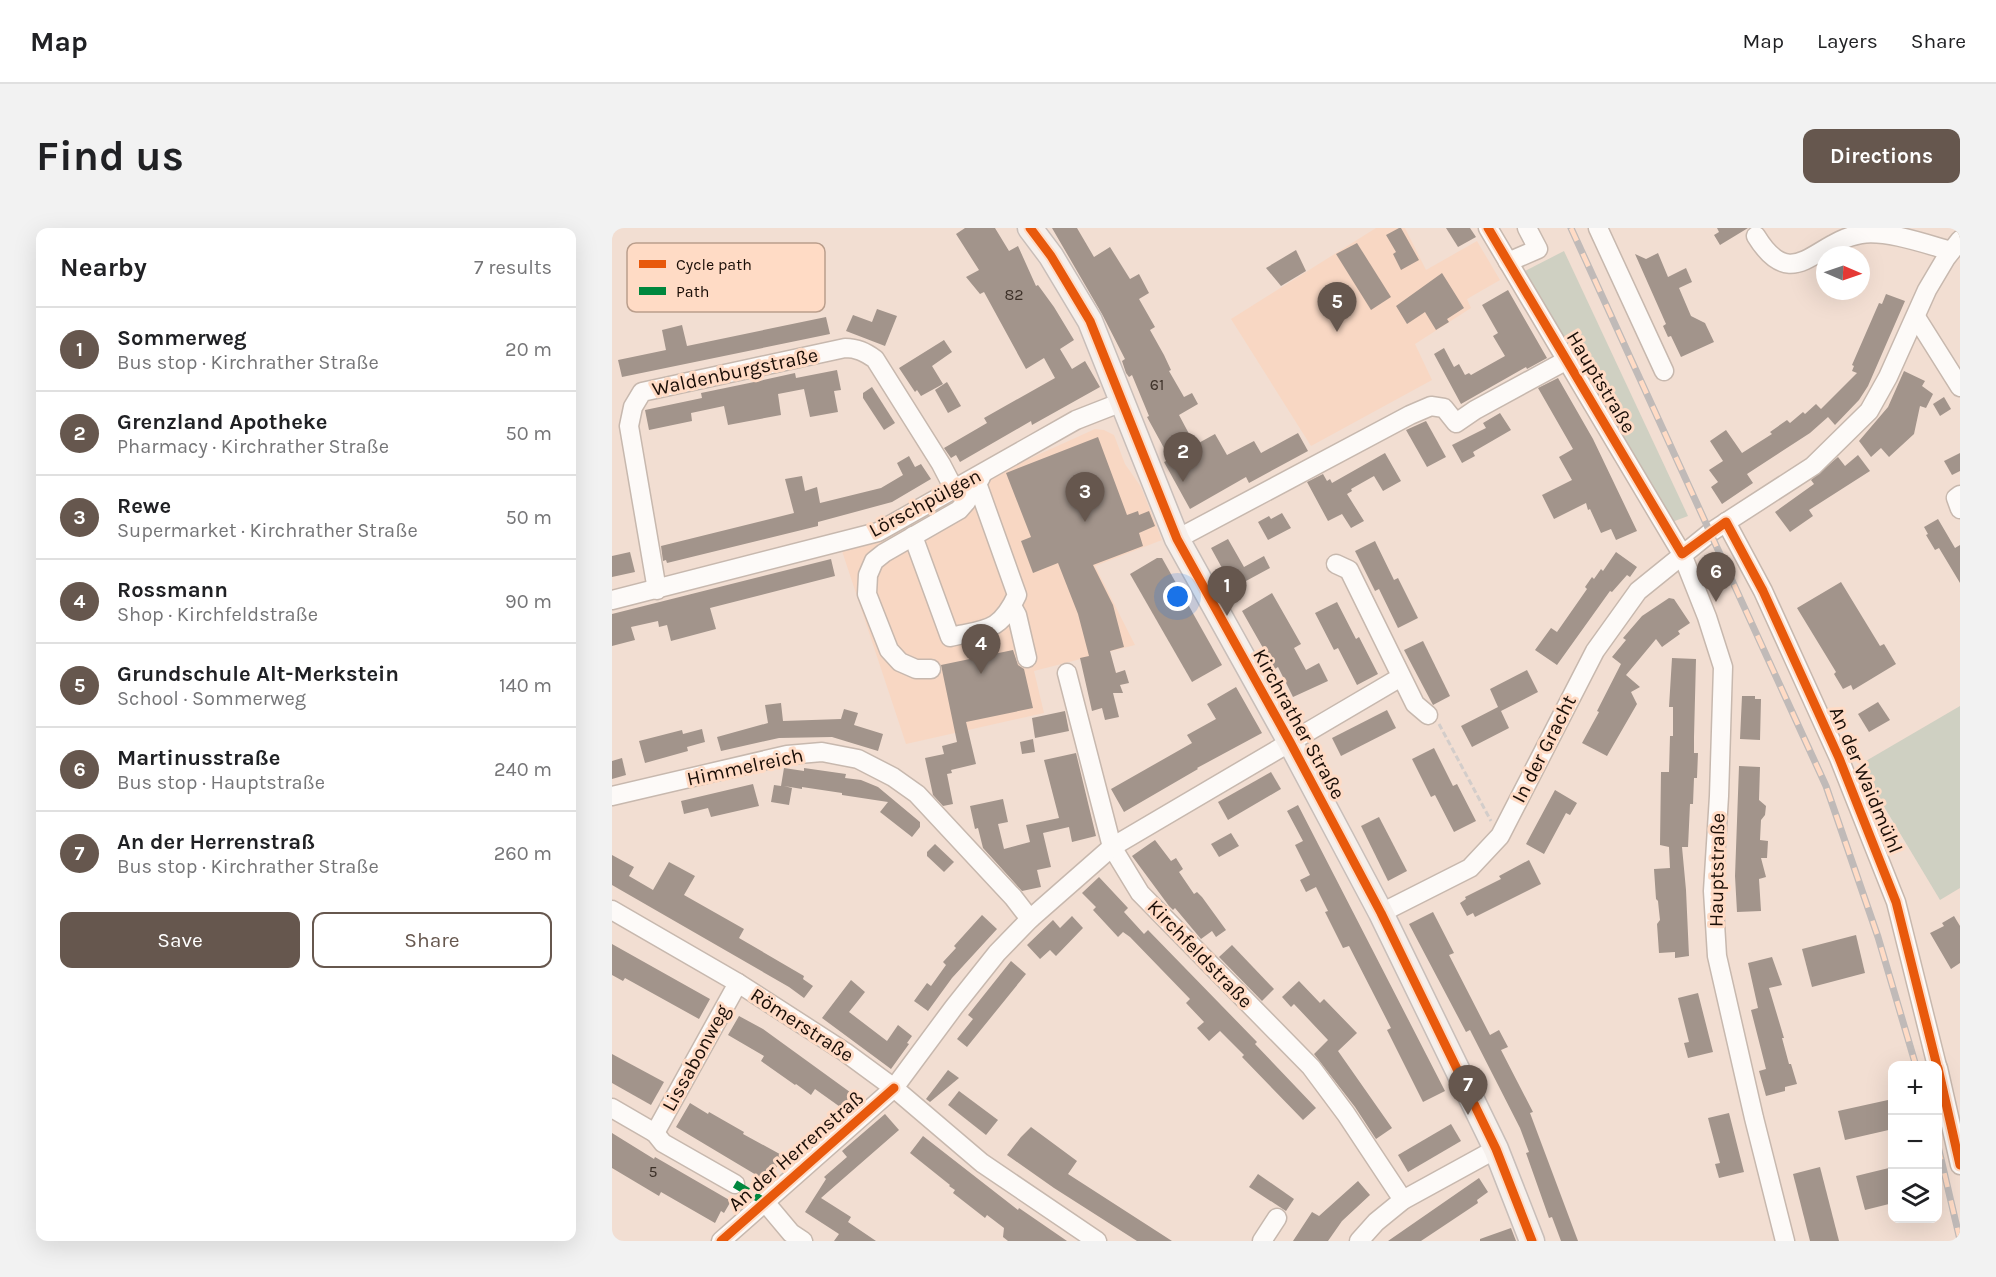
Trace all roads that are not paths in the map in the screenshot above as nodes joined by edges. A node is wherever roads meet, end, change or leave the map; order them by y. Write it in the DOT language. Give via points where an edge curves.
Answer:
graph roads {
  1 [pos="1030,228"];
  2 [pos="1488,228"];
  3 [pos="1527,228"];
  4 [pos="1598,228"];
  5 [pos="1756,236"];
  6 [pos="1956,246"];
  7 [pos="1508,262"];
  8 [pos="1916,317"];
  9 [pos="1567,360"];
  10 [pos="1664,371"];
  11 [pos="1960,387"];
  12 [pos="1122,402"];
  13 [pos="981,477"];
  14 [pos="954,489"];
  15 [pos="1726,522"];
  16 [pos="913,536"];
  17 [pos="1177,539"];
  18 [pos="1682,554"];
  19 [pos="1336,564"];
  20 [pos="657,590"];
  21 [pos="612,600"];
  22 [pos="1012,606"];
  23 [pos="1027,658"];
  24 [pos="931,669"];
  25 [pos="1067,673"];
  26 [pos="1401,677"];
  27 [pos="1428,715"];
  28 [pos="1290,742"];
  29 [pos="612,796"];
  30 [pos="1112,848"];
  31 [pos="612,910"];
  32 [pos="1381,913"];
  33 [pos="1030,919"];
  34 [pos="738,983"];
  35 [pos="1936,1061"];
  36 [pos="1942,1088"];
  37 [pos="894,1089"];
  38 [pos="612,1108"];
  39 [pos="655,1133"];
  40 [pos="1496,1149"];
  41 [pos="1960,1165"];
  42 [pos="735,1184"];
  43 [pos="1403,1200"];
  44 [pos="765,1203"];
  45 [pos="1276,1218"];
  46 [pos="721,1241"];
  47 [pos="803,1241"];
  48 [pos="1097,1241"];
  49 [pos="1262,1241"];
  50 [pos="1359,1241"];
  51 [pos="1532,1241"];
  52 [pos="1785,1241"];
  1 -- 12 [label="main road, Kirchrather Straße" via="1090,321"];
  2 -- 7 [label="street, Hauptstraße"];
  3 -- 7 [label="street" via="1538,249"];
  4 -- 10 [label="street"];
  5 -- 6 [label="street" via="1765,251 1787,264 1805,260 1860,234"];
  6 -- 8 [label="street, In der Gracht" via="1927,290"];
  7 -- 9 [label="street, Hauptstraße"];
  8 -- 11 [label="street"];
  8 -- 15 [label="street, In der Gracht" via="1869,411 1813,466"];
  9 -- 17 [label="street" via="1456,423 1444,408 1431,406 1410,415"];
  9 -- 18 [label="street, Hauptstraße"];
  12 -- 13 [label="street, Lörschpülgen" via="1076,420"];
  12 -- 17 [label="main road, Kirchrather Straße"];
  13 -- 14 [label="street, Lörschpülgen"];
  13 -- 16 [label="street" via="959,510"];
  13 -- 22 [label="street" via="1015,587 1017,596"];
  14 -- 20 [label="street, Lörschpülgen" via="878,532"];
  14 -- 20 [label="street, Waldenburgstraße" via="875,359 855,348 642,392 633,407 629,426"];
  15 -- 18 [label="street, In der Gracht"];
  15 -- 35 [label="street, An der Waidmühl" via="1763,591 1839,758 1896,902"];
  16 -- 22 [label="street" via="950,637 987,629 998,623"];
  16 -- 24 [label="street" via="874,561 867,594 888,650 900,662 916,669"];
  17 -- 28 [label="main road, Kirchrather Straße"];
  18 -- 32 [label="street, In der Gracht" via="1638,591 1595,651 1500,836 1470,868"];
  18 -- 52 [label="street, Hauptstraße" via="1723,667 1713,891 1716,956"];
  19 -- 26 [label="street" via="1349,570"];
  20 -- 21 [label="street, Lörschpülgen"];
  22 -- 23 [label="street"];
  25 -- 30 [label="street, Kirchfeldstraße"];
  26 -- 27 [label="street" via="1415,704"];
  26 -- 28 [label="street, An der Herrenstraß"];
  28 -- 30 [label="street, An der Herrenstraß"];
  28 -- 32 [label="main road, Kirchrather Straße"];
  29 -- 33 [label="street, Himmelreich" via="787,755 822,752 858,759 917,794"];
  30 -- 33 [label="street, An der Herrenstraß"];
  30 -- 43 [label="street, Kirchfeldstraße" via="1140,893 1311,1067"];
  31 -- 34 [label="street, Römerstraße"];
  32 -- 40 [label="main road, Kirchrather Straße"];
  33 -- 37 [label="street, An der Herrenstraß" via="954,1006"];
  34 -- 37 [label="street, Römerstraße" via="845,1052"];
  34 -- 39 [label="street, Lissabonweg"];
  36 -- 41 [label="street, An der Waidmühl"];
  37 -- 44 [label="street, An der Herrenstraß"];
  37 -- 48 [label="street, Römerstraße" via="982,1163"];
  38 -- 39 [label="street, Lissabonweg"];
  39 -- 42 [label="street, Lissabonweg" via="663,1143"];
  40 -- 43 [label="street"];
  40 -- 51 [label="main road, Kirchrather Straße"];
  43 -- 50 [label="street"];
  44 -- 46 [label="street, An der Herrenstraß"];
  44 -- 47 [label="street"];
  45 -- 49 [label="street"];
}
